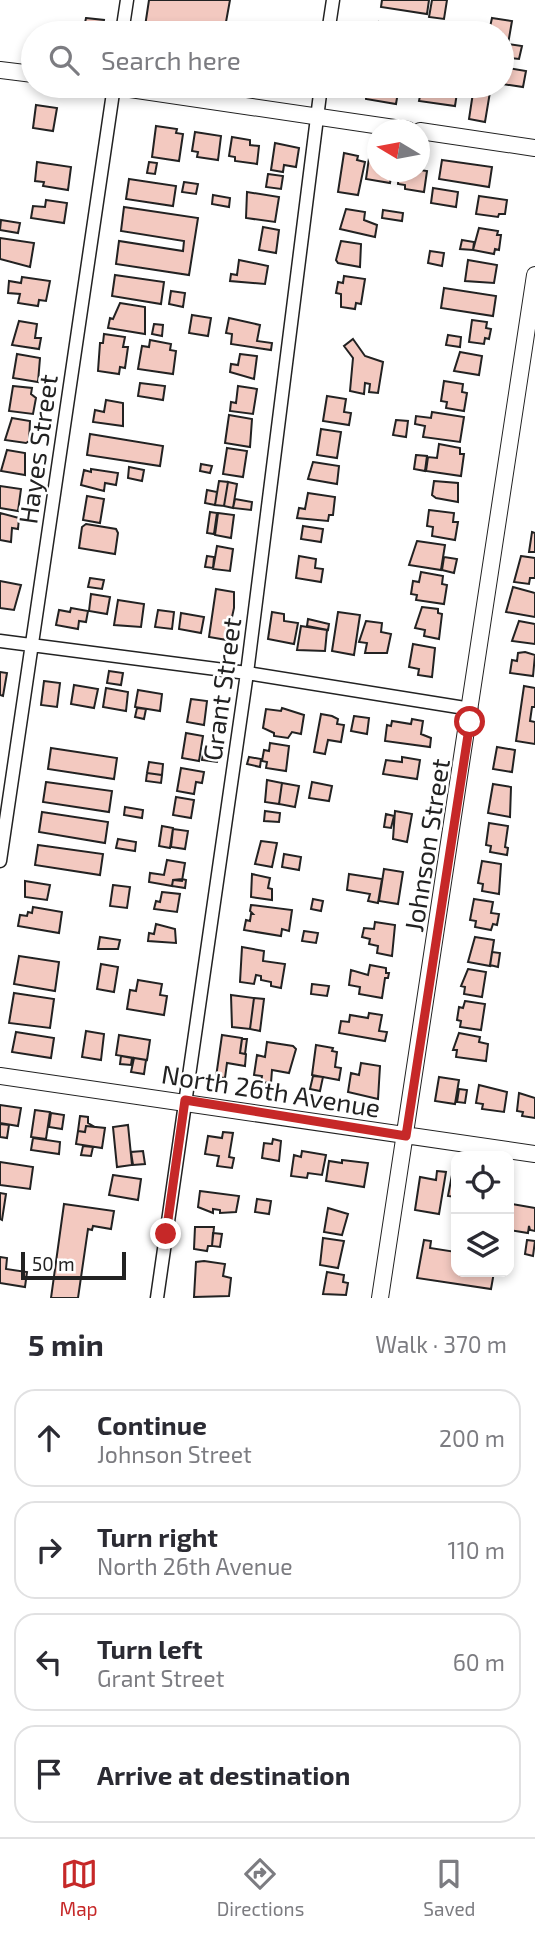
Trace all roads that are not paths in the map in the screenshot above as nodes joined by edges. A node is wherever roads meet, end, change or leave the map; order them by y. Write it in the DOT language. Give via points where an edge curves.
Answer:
graph roads {
  1 [pos="127,0"];
  2 [pos="333,0"];
  3 [pos="124,21"];
  4 [pos="330,21"];
  5 [pos="0,69"];
  6 [pos="21,72"];
  7 [pos="111,98"];
  8 [pos="194,98"];
  9 [pos="319,98"];
  10 [pos="316,116"];
  11 [pos="367,124"];
  12 [pos="430,133"];
  13 [pos="535,148"];
  14 [pos="535,275"];
  15 [pos="0,641"];
  16 [pos="31,646"];
  17 [pos="247,673"];
  18 [pos="471,709"];
  19 [pos="0,861"];
  20 [pos="0,1076"];
  21 [pos="185,1100"];
  22 [pos="406,1136"];
  23 [pos="535,1154"];
  24 [pos="157,1298"];
  25 [pos="380,1298"];
  1 -- 3 [label="street"];
  2 -- 4 [label="street"];
  5 -- 6 [label="street"];
  7 -- 16 [label="street, Hayes Street"];
  8 -- 10 [label="street"];
  9 -- 10 [label="street, Grant Street"];
  10 -- 11 [label="street"];
  10 -- 17 [label="street, Grant Street"];
  12 -- 13 [label="street"];
  14 -- 18 [label="street, Johnson Street"];
  15 -- 16 [label="street"];
  16 -- 17 [label="street"];
  16 -- 19 [label="street, Hayes Street"];
  17 -- 18 [label="street"];
  17 -- 21 [label="street, Grant Street"];
  18 -- 22 [label="street, Johnson Street"];
  20 -- 21 [label="street, North 26th Avenue"];
  21 -- 22 [label="street, North 26th Avenue"];
  21 -- 24 [label="street, Grant Street"];
  22 -- 23 [label="street, North 26th Avenue"];
  22 -- 25 [label="street, Johnson Street"];
}
